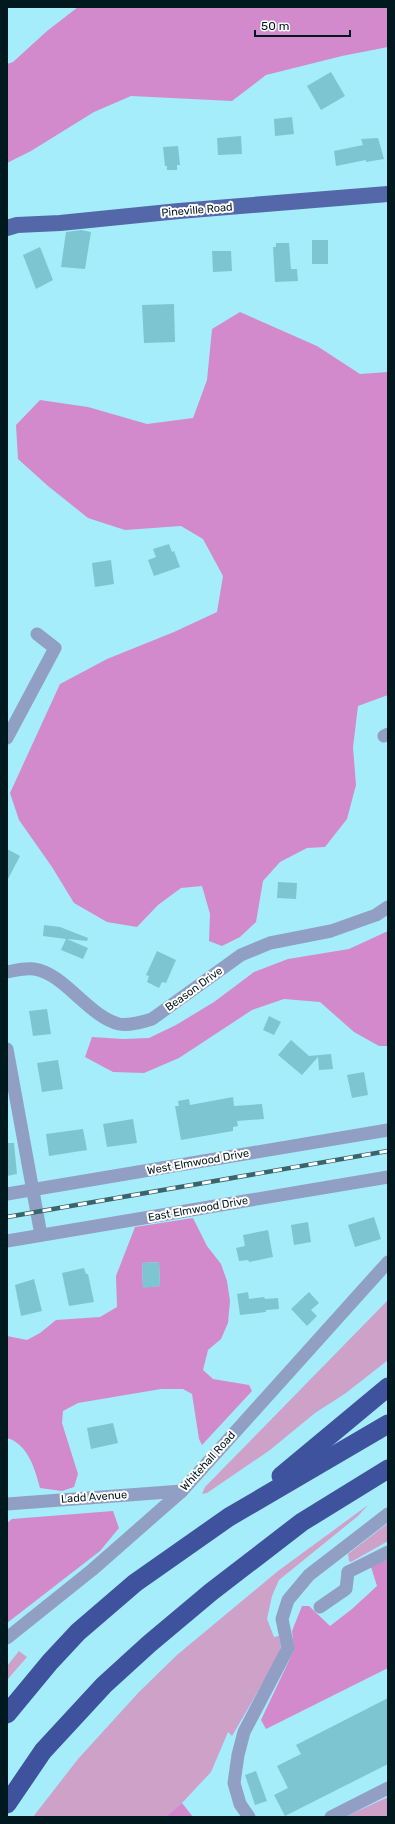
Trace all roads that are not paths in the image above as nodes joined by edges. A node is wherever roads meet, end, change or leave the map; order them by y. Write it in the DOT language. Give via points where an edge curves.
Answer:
graph roads {
  1 [pos="388,194"];
  2 [pos="7,228"];
  3 [pos="36,634"];
  4 [pos="7,738"];
  5 [pos="388,907"];
  6 [pos="7,972"];
  7 [pos="7,1049"];
  8 [pos="388,1130"];
  9 [pos="388,1176"];
  10 [pos="33,1189"];
  11 [pos="7,1194"];
  12 [pos="41,1235"];
  13 [pos="7,1241"];
  14 [pos="388,1262"];
  15 [pos="388,1387"];
  16 [pos="388,1424"];
  17 [pos="388,1469"];
  18 [pos="182,1491"];
  19 [pos="7,1504"];
  20 [pos="388,1514"];
  21 [pos="229,1517"];
  22 [pos="388,1552"];
  23 [pos="337,1553"];
  24 [pos="348,1572"];
  25 [pos="320,1607"];
  26 [pos="7,1638"];
  27 [pos="7,1714"];
  28 [pos="388,1788"];
  29 [pos="7,1804"];
  30 [pos="249,1817"];
  31 [pos="331,1817"];
  1 -- 2 [label="main road, Pineville Road" via="17,225"];
  3 -- 4 [label="street" via="55,648"];
  5 -- 6 [label="street, Beason Drive" via="376,915 331,931 270,942 241,955 157,1016 137,1023 120,1024 102,1017 49,974 35,969"];
  7 -- 10 [label="street"];
  8 -- 10 [label="street, West Elmwood Drive"];
  9 -- 12 [label="street, East Elmwood Drive"];
  10 -- 11 [label="street, West Elmwood Drive"];
  10 -- 12 [label="street"];
  12 -- 13 [label="street, East Elmwood Drive"];
  14 -- 18 [label="street, Whitehall Road"];
  15 -- 21 [label="highway"];
  16 -- 21 [label="highway"];
  17 -- 29 [label="highway" via="302,1522 211,1592 149,1644 104,1685 43,1751"];
  18 -- 19 [label="street, Ladd Avenue"];
  18 -- 26 [label="street, Whitehall Road" via="92,1570"];
  20 -- 23 [label="street"];
  21 -- 27 [label="highway" via="135,1582 78,1632"];
  22 -- 24 [label="street"];
  23 -- 24 [label="street"];
  23 -- 30 [label="street" via="309,1575 288,1600 282,1619 288,1648 244,1732 234,1783 240,1804"];
  24 -- 25 [label="street" via="346,1589"];
  28 -- 31 [label="street"];
}
